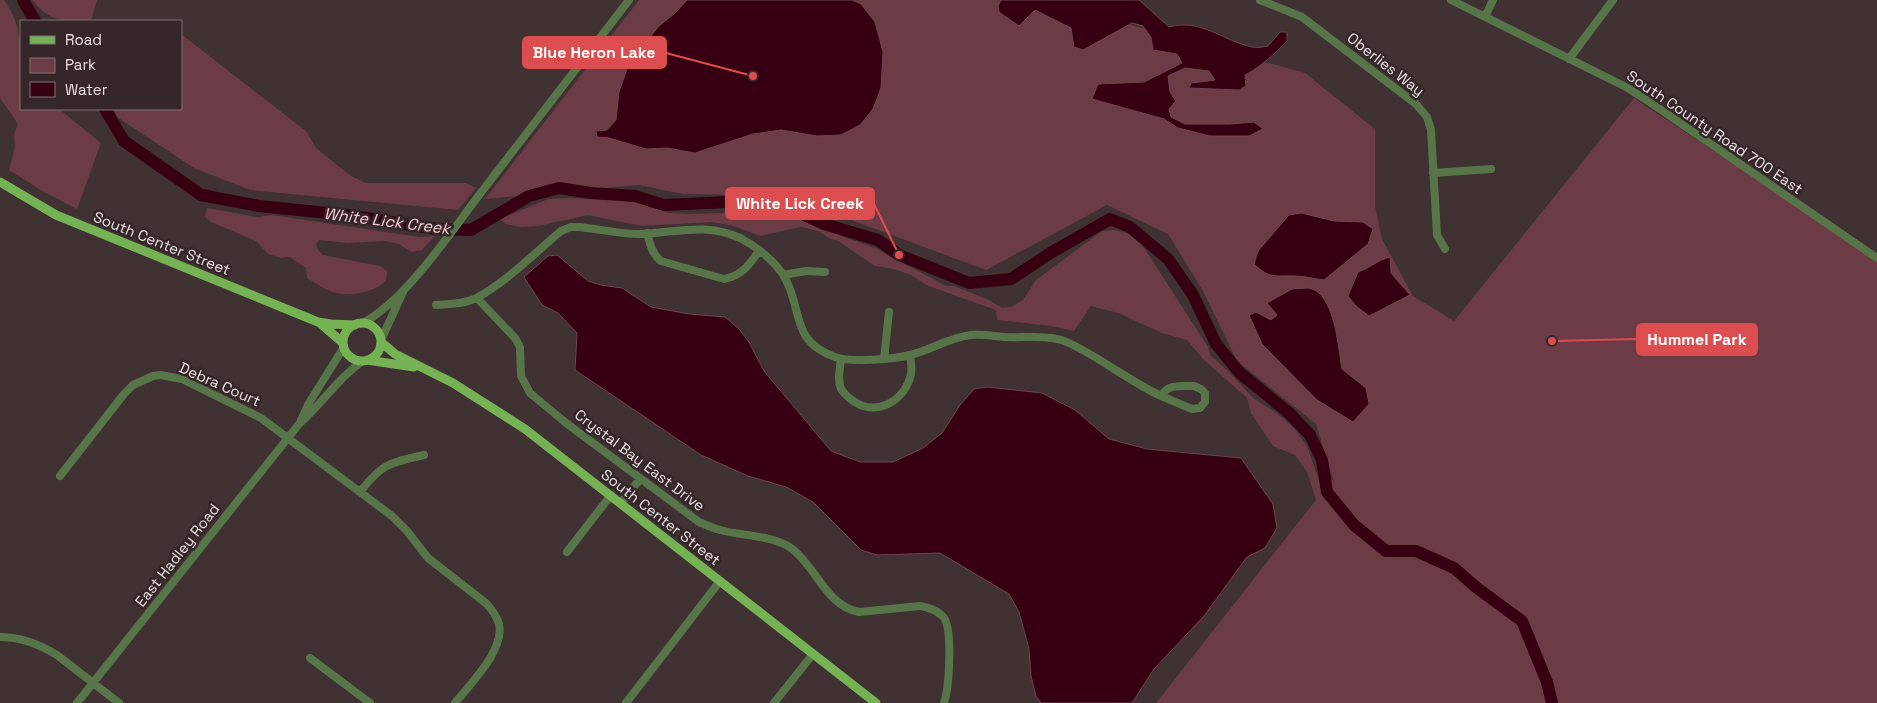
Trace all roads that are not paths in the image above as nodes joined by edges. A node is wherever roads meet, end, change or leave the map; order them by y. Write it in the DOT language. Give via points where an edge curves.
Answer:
graph roads {
  1 [pos="628,0"];
  2 [pos="1260,0"];
  3 [pos="1284,0"];
  4 [pos="1450,0"];
  5 [pos="1493,0"];
  6 [pos="1613,0"];
  7 [pos="1282,9"];
  8 [pos="1484,17"];
  9 [pos="1570,59"];
  10 [pos="1492,169"];
  11 [pos="1433,173"];
  12 [pos="0,182"];
  13 [pos="648,233"];
  14 [pos="1445,249"];
  15 [pos="759,251"];
  16 [pos="1877,258"];
  17 [pos="825,272"];
  18 [pos="783,275"];
  19 [pos="405,288"];
  20 [pos="477,298"];
  21 [pos="436,306"];
  22 [pos="889,312"];
  23 [pos="318,322"];
  24 [pos="358,324"];
  25 [pos="381,341"];
  26 [pos="344,345"];
  27 [pos="910,356"];
  28 [pos="841,359"];
  29 [pos="884,359"];
  30 [pos="365,361"];
  31 [pos="419,368"];
  32 [pos="1161,396"];
  33 [pos="299,424"];
  34 [pos="288,438"];
  35 [pos="424,455"];
  36 [pos="60,476"];
  37 [pos="640,479"];
  38 [pos="360,492"];
  39 [pos="611,495"];
  40 [pos="621,503"];
  41 [pos="567,552"];
  42 [pos="720,582"];
  43 [pos="0,637"];
  44 [pos="813,654"];
  45 [pos="310,658"];
  46 [pos="93,683"];
  47 [pos="77,703"];
  48 [pos="119,703"];
  49 [pos="370,703"];
  50 [pos="455,703"];
  51 [pos="626,703"];
  52 [pos="774,703"];
  53 [pos="876,703"];
  54 [pos="944,703"];
  1 -- 19 [label="street"];
  2 -- 7 [label="street, Oberlies Way"];
  3 -- 7 [label="street"];
  4 -- 8 [label="street, South County Road 700 East"];
  5 -- 8 [label="street"];
  6 -- 9 [label="street"];
  7 -- 11 [label="street, Oberlies Way" via="1302,17 1416,104 1427,117 1431,130"];
  8 -- 9 [label="street, South County Road 700 East"];
  9 -- 16 [label="street, South County Road 700 East" via="1651,103"];
  10 -- 11 [label="street"];
  11 -- 14 [label="street, Oberlies Way" via="1438,235"];
  12 -- 23 [label="main road, South Center Street" via="56,215"];
  13 -- 15 [label="street" via="710,229 740,239"];
  13 -- 15 [label="street" via="655,255 661,262 724,279 743,272"];
  13 -- 20 [label="street" via="571,227 561,231"];
  15 -- 18 [label="street"];
  17 -- 18 [label="street"];
  18 -- 28 [label="street" via="802,330 816,346"];
  19 -- 24 [label="street" via="378,314"];
  19 -- 25 [label="street"];
  20 -- 21 [label="street"];
  20 -- 37 [label="street, Crystal Bay East Drive" via="515,338 520,347 521,376 530,393"];
  22 -- 29 [label="street"];
  23 -- 24 [label="main road, South Center Street"];
  23 -- 26 [label="main road, South Center Street"];
  24 -- 25 [label="main road" via="376,329"];
  24 -- 26 [label="main road" via="346,332"];
  25 -- 30 [label="main road" via="377,353"];
  25 -- 31 [label="main road, South Center Street"];
  26 -- 30 [label="main road" via="351,357"];
  26 -- 33 [label="street, East Hadley Road"];
  27 -- 28 [label="street" via="912,372 908,384 892,402 872,408 856,402 842,390 839,380"];
  27 -- 29 [label="street"];
  27 -- 32 [label="street" via="972,335 1060,340"];
  28 -- 29 [label="street"];
  30 -- 31 [label="main road, South Center Street"];
  30 -- 33 [label="street, East Hadley Road" via="344,376"];
  31 -- 39 [label="main road, South Center Street" via="453,383 500,412"];
  32 -- 32 [label="street" via="1192,409 1200,408 1205,402 1205,393 1194,386 1172,387"];
  33 -- 34 [label="street, East Hadley Road"];
  34 -- 36 [label="street, Debra Court" via="253,413 182,379 153,376 124,394"];
  34 -- 38 [label="street, Debra Court"];
  34 -- 46 [label="street, East Hadley Road"];
  35 -- 38 [label="street" via="392,462 381,468"];
  37 -- 40 [label="street"];
  37 -- 54 [label="street, Crystal Bay East Drive" via="699,522 788,546 800,555 836,600 851,611 920,606 928,607 943,617 949,635"];
  38 -- 50 [label="street, Debra Court" via="399,522 428,558 487,604 499,624 494,651"];
  39 -- 40 [label="main road, South Center Street"];
  39 -- 41 [label="street"];
  40 -- 42 [label="main road, South Center Street"];
  42 -- 44 [label="main road, South Center Street"];
  42 -- 51 [label="street"];
  43 -- 46 [label="street" via="16,638 46,648"];
  44 -- 52 [label="street"];
  44 -- 53 [label="main road, South Center Street"];
  45 -- 49 [label="street"];
  46 -- 47 [label="street, East Hadley Road"];
  46 -- 48 [label="street"];
}
